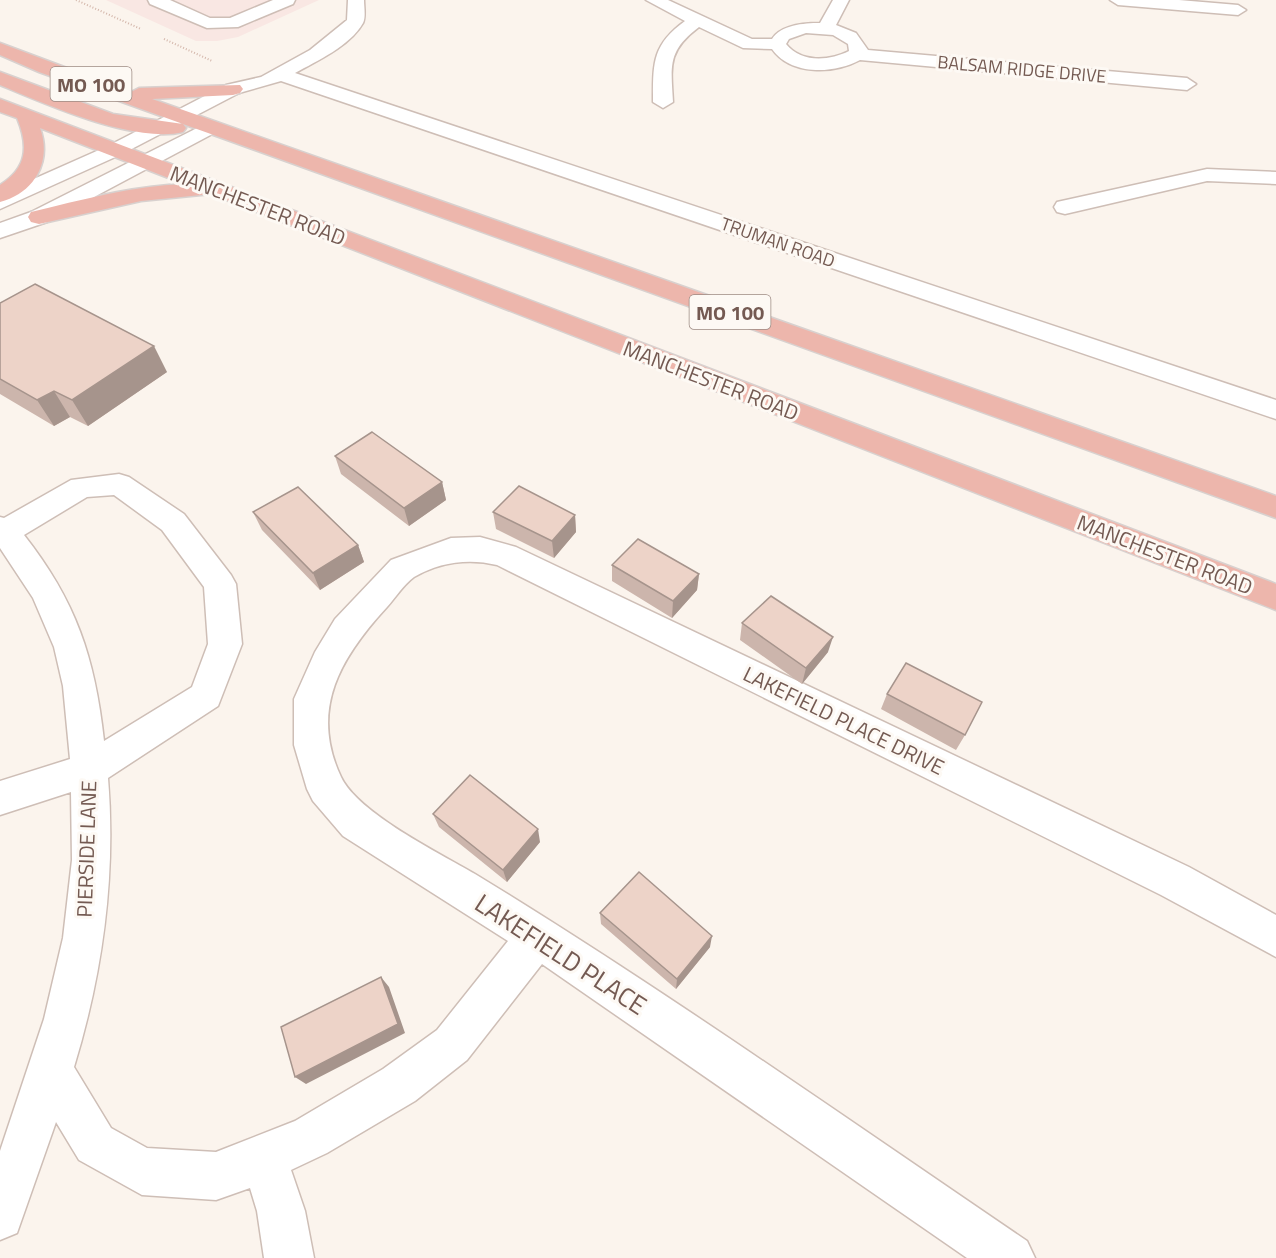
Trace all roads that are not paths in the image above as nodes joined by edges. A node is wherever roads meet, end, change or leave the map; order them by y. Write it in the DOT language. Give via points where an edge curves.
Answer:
graph roads {
  1 [pos="156,0"];
  2 [pos="287,0"];
  3 [pos="356,0"];
  4 [pos="654,0"];
  5 [pos="841,0"];
  6 [pos="1118,0"];
  7 [pos="1238,10"];
  8 [pos="698,20"];
  9 [pos="825,28"];
  10 [pos="777,45"];
  11 [pos="0,48"];
  12 [pos="857,54"];
  13 [pos="273,77"];
  14 [pos="0,78"];
  15 [pos="1187,84"];
  16 [pos="233,89"];
  17 [pos="120,94"];
  18 [pos="663,102"];
  19 [pos="248,104"];
  20 [pos="0,105"];
  21 [pos="25,115"];
  22 [pos="184,116"];
  23 [pos="221,121"];
  24 [pos="160,128"];
  25 [pos="115,150"];
  26 [pos="146,162"];
  27 [pos="1276,178"];
  28 [pos="222,190"];
  29 [pos="0,195"];
  30 [pos="0,202"];
  31 [pos="1065,207"];
  32 [pos="39,217"];
  33 [pos="0,231"];
  34 [pos="1276,410"];
  35 [pos="1276,507"];
  36 [pos="2,530"];
  37 [pos="402,569"];
  38 [pos="1276,597"];
  39 [pos="88,770"];
  40 [pos="0,798"];
  41 [pos="538,936"];
  42 [pos="1276,937"];
  43 [pos="51,1071"];
  44 [pos="264,1160"];
  45 [pos="0,1216"];
  46 [pos="289,1258"];
  47 [pos="1010,1258"];
  1 -- 2 [label="street" via="207,22 232,23"];
  3 -- 13 [label="street" via="356,21 340,37"];
  4 -- 8 [label="street"];
  5 -- 9 [label="street"];
  6 -- 7 [label="street"];
  8 -- 10 [label="street" via="749,44"];
  8 -- 18 [label="street" via="678,34 662,54"];
  9 -- 10 [label="street" via="792,30"];
  9 -- 12 [label="street" via="849,36 859,48"];
  10 -- 12 [label="street" via="788,56 813,63 838,62"];
  11 -- 17 [label="highway, MO 100"];
  12 -- 15 [label="street, BALSAM RIDGE DRIVE"];
  13 -- 16 [label="street"];
  13 -- 19 [label="street"];
  13 -- 34 [label="street, TRUMAN ROAD"];
  14 -- 24 [label="highway" via="99,115"];
  16 -- 17 [label="highway"];
  16 -- 22 [label="street"];
  17 -- 22 [label="highway, MO 100"];
  20 -- 21 [label="highway, MO 100"];
  21 -- 25 [label="highway, MO 100"];
  21 -- 29 [label="highway" via="36,138 36,154 19,181"];
  22 -- 23 [label="highway, MO 100"];
  22 -- 24 [label="street"];
  23 -- 24 [label="highway"];
  23 -- 26 [label="street, MANCHESTER ROAD"];
  23 -- 35 [label="highway, MO 100"];
  24 -- 25 [label="street"];
  25 -- 26 [label="highway, MANCHESTER ROAD / MO 100"];
  25 -- 30 [label="street"];
  26 -- 28 [label="highway, MANCHESTER ROAD / MO 100"];
  26 -- 32 [label="street, MANCHESTER ROAD"];
  27 -- 31 [label="street" via="1207,175"];
  28 -- 32 [label="highway" via="167,189"];
  28 -- 38 [label="highway, MANCHESTER ROAD / MO 100"];
  32 -- 33 [label="street, MANCHESTER ROAD"];
  36 -- 39 [label="street, PIERSIDE LANE" via="19,548 56,610 76,666"];
  36 -- 39 [label="street" via="81,487 120,484 173,522 220,584 225,644 206,696"];
  37 -- 41 [label="street, LAKEFIELD PLACE" via="347,628 311,699 312,745 326,789 357,823"];
  37 -- 42 [label="street, LAKEFIELD PLACE DRIVE" via="451,550 480,549 505,555 1175,881"];
  39 -- 40 [label="street"];
  39 -- 43 [label="street, PIERSIDE LANE" via="92,812 89,897 79,963"];
  41 -- 44 [label="street" via="452,1045 399,1085"];
  41 -- 47 [label="street, LAKEFIELD PLACE"];
  43 -- 44 [label="street" via="95,1144 142,1171 216,1176"];
  43 -- 45 [label="street, PIERSIDE LANE"];
  44 -- 46 [label="street" via="281,1212"];
}
